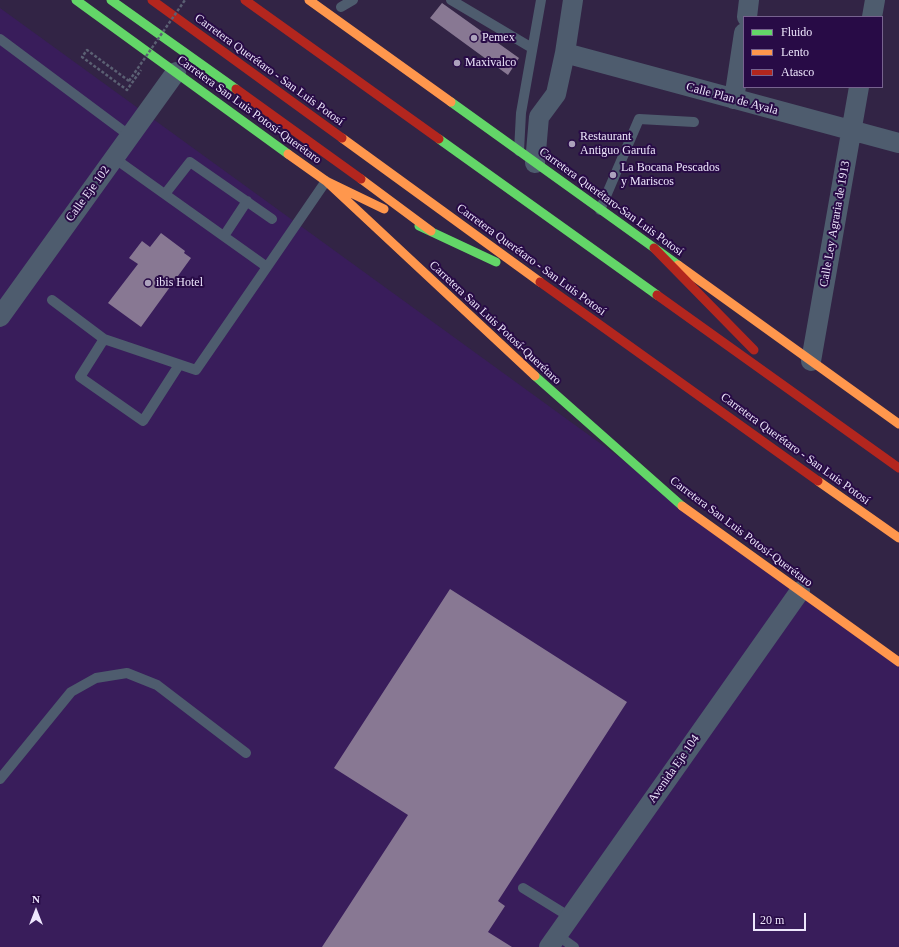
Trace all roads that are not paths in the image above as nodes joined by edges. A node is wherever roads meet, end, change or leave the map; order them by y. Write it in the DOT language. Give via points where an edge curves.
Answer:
graph roads {
  1 [pos="76,0"];
  2 [pos="111,0"];
  3 [pos="152,0"];
  4 [pos="246,0"];
  5 [pos="309,0"];
  6 [pos="353,0"];
  7 [pos="450,0"];
  8 [pos="541,0"];
  9 [pos="573,0"];
  10 [pos="749,0"];
  11 [pos="875,0"];
  12 [pos="344,10"];
  13 [pos="747,16"];
  14 [pos="872,16"];
  15 [pos="0,39"];
  16 [pos="743,40"];
  17 [pos="532,48"];
  18 [pos="377,49"];
  19 [pos="565,53"];
  20 [pos="176,72"];
  21 [pos="859,88"];
  22 [pos="734,99"];
  23 [pos="530,115"];
  24 [pos="694,122"];
  25 [pos="851,131"];
  26 [pos="130,136"];
  27 [pos="899,143"];
  28 [pos="519,150"];
  29 [pos="114,158"];
  30 [pos="535,163"];
  31 [pos="326,181"];
  32 [pos="165,194"];
  33 [pos="247,201"];
  34 [pos="600,210"];
  35 [pos="272,219"];
  36 [pos="431,231"];
  37 [pos="224,236"];
  38 [pos="654,248"];
  39 [pos="267,267"];
  40 [pos="544,285"];
  41 [pos="52,300"];
  42 [pos="0,317"];
  43 [pos="104,339"];
  44 [pos="811,361"];
  45 [pos="179,365"];
  46 [pos="794,391"];
  47 [pos="899,424"];
  48 [pos="899,468"];
  49 [pos="866,514"];
  50 [pos="899,538"];
  51 [pos="890,542"];
  52 [pos="800,591"];
  53 [pos="899,662"];
  54 [pos="246,753"];
  55 [pos="0,779"];
  56 [pos="523,888"];
  57 [pos="570,917"];
  58 [pos="553,941"];
  59 [pos="574,947"];
  1 -- 20 [label="main road, Carretera San Luis Potosí-Querétaro"];
  2 -- 36 [label="main road"];
  3 -- 40 [label="main road, Carretera Querétaro - San Luis Potosí"];
  4 -- 46 [label="main road"];
  5 -- 18 [label="main road, Carretera Querétaro-San Luis Potosí"];
  6 -- 12 [label="lane"];
  7 -- 17 [label="lane"];
  8 -- 17 [label="lane"];
  9 -- 19 [label="street"];
  10 -- 13 [label="street"];
  11 -- 14 [label="street"];
  12 -- 18 [label="main road"];
  15 -- 26 [label="lane"];
  16 -- 22 [label="street"];
  17 -- 23 [label="lane"];
  18 -- 28 [label="main road, Carretera Querétaro-San Luis Potosí"];
  19 -- 22 [label="street, Calle Plan de Ayala"];
  19 -- 23 [label="street" via="556,94"];
  20 -- 26 [label="street, Calle Eje 102"];
  20 -- 31 [label="main road, Carretera San Luis Potosí-Querétaro"];
  21 -- 25 [label="street, Calle Ley Agraria de 1913"];
  22 -- 25 [label="street, Calle Plan de Ayala"];
  23 -- 28 [label="lane"];
  23 -- 30 [label="street"];
  24 -- 34 [label="lane" via="639,119"];
  25 -- 27 [label="street, Calle Plan de Ayala"];
  25 -- 44 [label="street, Calle Ley Agraria de 1913"];
  26 -- 29 [label="street, Calle Eje 102"];
  28 -- 30 [label="main road, Carretera Querétaro-San Luis Potosí"];
  29 -- 32 [label="lane"];
  29 -- 42 [label="street, Calle Eje 102"];
  30 -- 34 [label="main road, Carretera Querétaro-San Luis Potosí"];
  31 -- 36 [label="main road"];
  31 -- 39 [label="lane"];
  31 -- 52 [label="main road, Carretera San Luis Potosí-Querétaro" via="546,385 681,505"];
  32 -- 33 [label="lane" via="190,162"];
  32 -- 37 [label="lane"];
  33 -- 35 [label="lane"];
  33 -- 37 [label="lane"];
  34 -- 38 [label="main road, Carretera Querétaro-San Luis Potosí"];
  36 -- 40 [label="main road"];
  37 -- 39 [label="lane"];
  38 -- 44 [label="main road, Carretera Querétaro-San Luis Potosí"];
  38 -- 46 [label="main road"];
  39 -- 45 [label="lane" via="196,370"];
  40 -- 49 [label="main road, Carretera Querétaro - San Luis Potosí"];
  41 -- 43 [label="lane"];
  43 -- 45 [label="lane"];
  43 -- 45 [label="lane" via="80,377 143,420"];
  44 -- 47 [label="main road, Carretera Querétaro-San Luis Potosí"];
  46 -- 48 [label="main road"];
  49 -- 50 [label="main road, Carretera Querétaro - San Luis Potosí"];
  49 -- 51 [label="main road"];
  52 -- 53 [label="main road, Carretera San Luis Potosí-Querétaro"];
  52 -- 57 [label="street, Avenida Eje 104"];
  54 -- 55 [label="lane" via="157,685 127,672 96,678 71,692"];
  56 -- 57 [label="lane"];
  57 -- 58 [label="street, Avenida Eje 104"];
  58 -- 59 [label="lane"];
}
